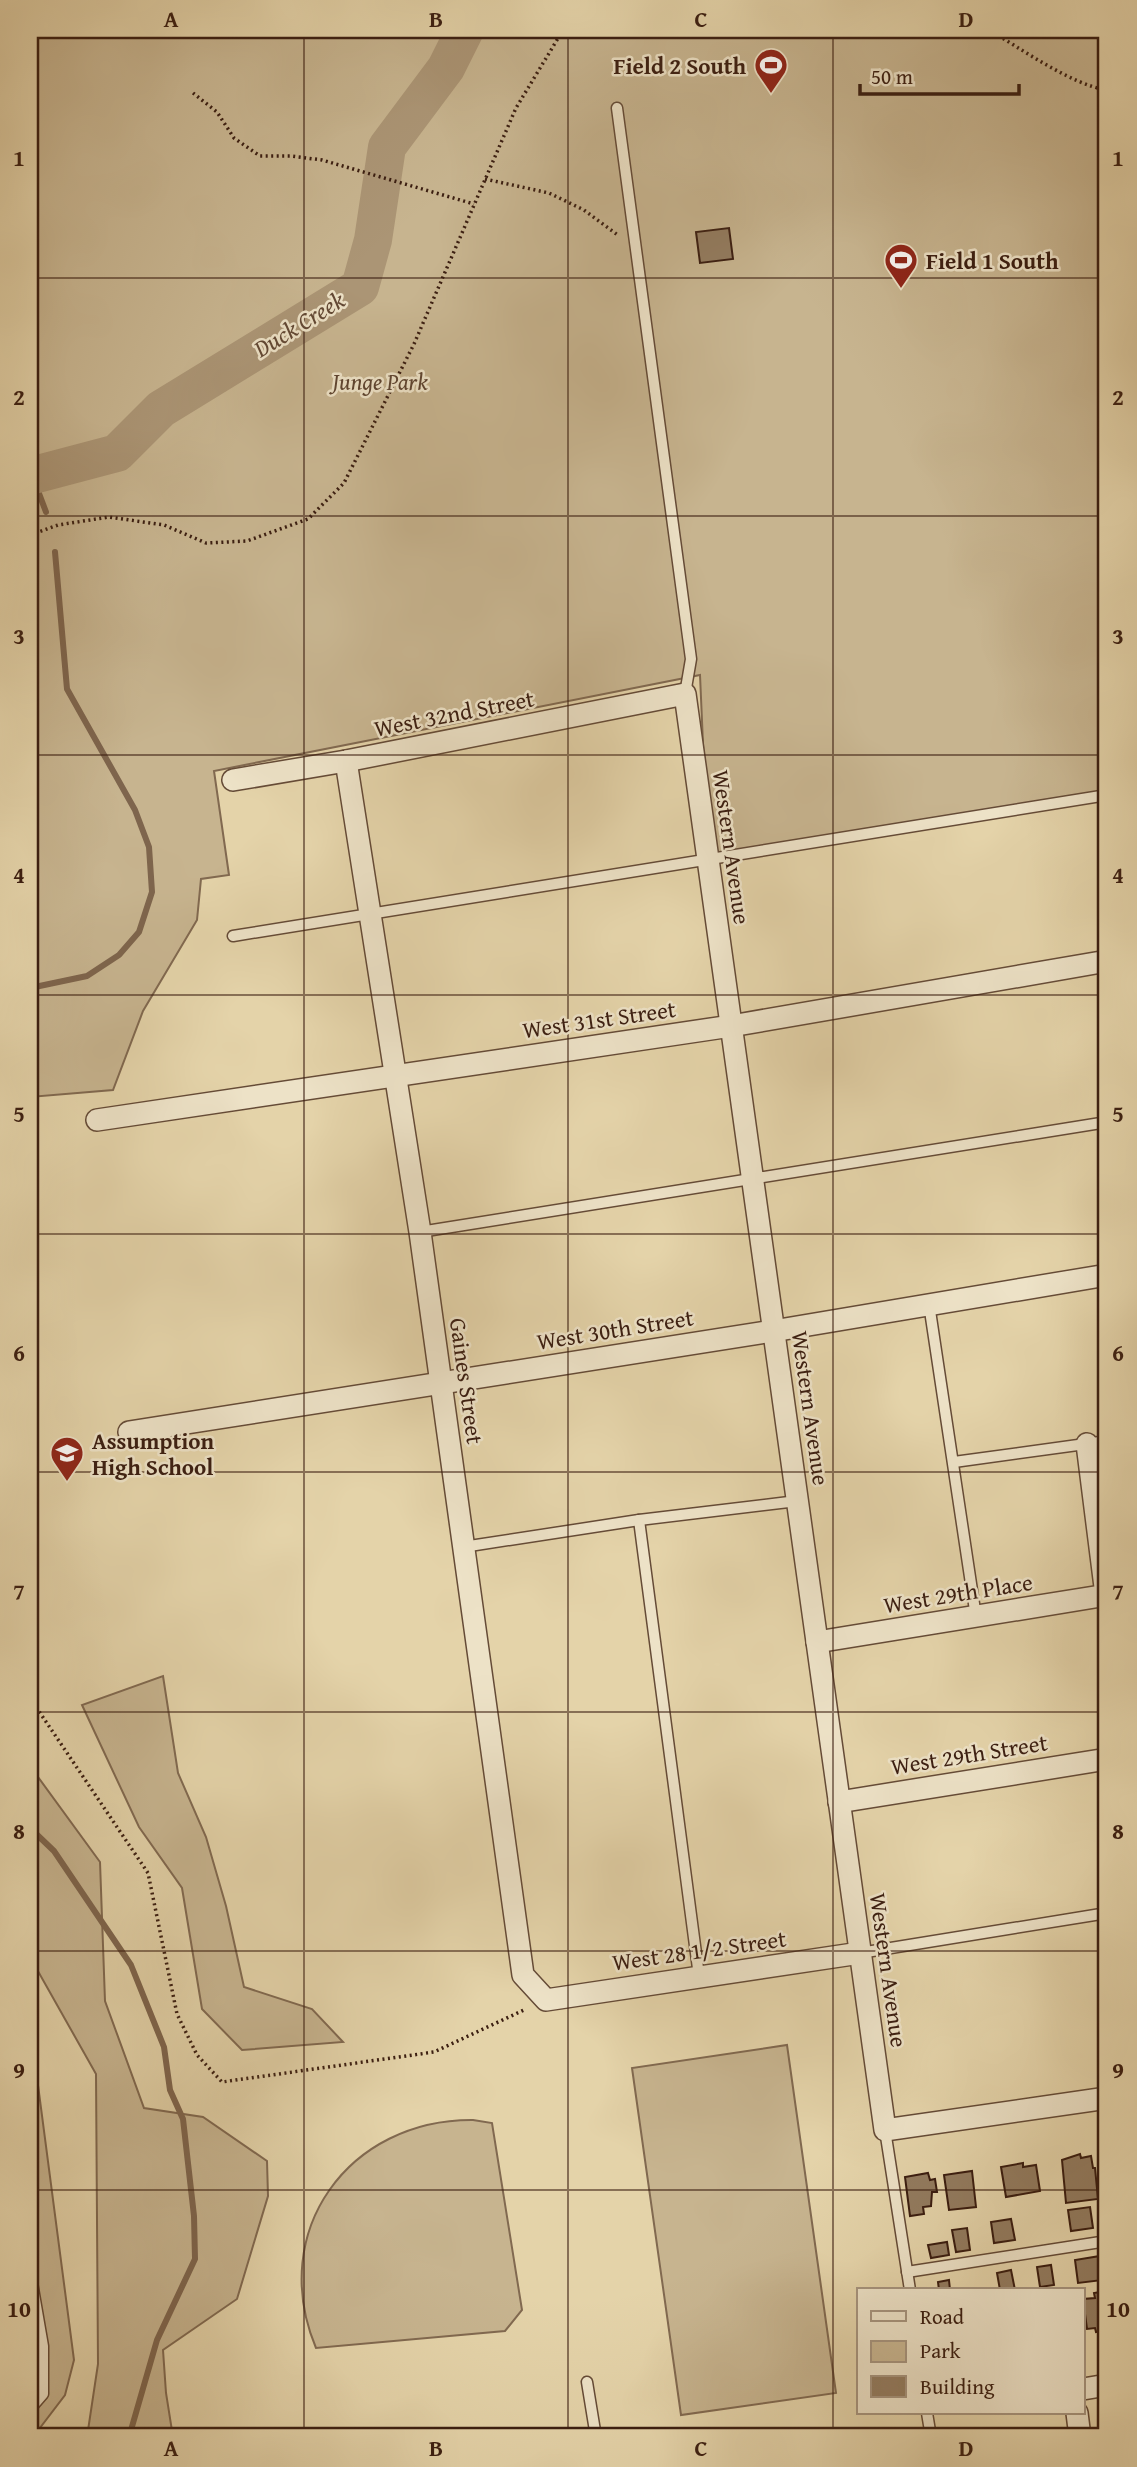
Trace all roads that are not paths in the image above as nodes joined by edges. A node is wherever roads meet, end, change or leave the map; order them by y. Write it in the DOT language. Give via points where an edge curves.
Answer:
graph roads {
  1 [pos="617,108"];
  2 [pos="685,694"];
  3 [pos="346,761"];
  4 [pos="233,780"];
  5 [pos="1107,795"];
  6 [pos="708,859"];
  7 [pos="371,915"];
  8 [pos="233,936"];
  9 [pos="1107,961"];
  10 [pos="731,1026"];
  11 [pos="396,1076"];
  12 [pos="97,1120"];
  13 [pos="1107,1122"];
  14 [pos="752,1179"];
  15 [pos="420,1232"];
  16 [pos="1107,1275"];
  17 [pos="929,1304"];
  18 [pos="774,1331"];
  19 [pos="441,1382"];
  20 [pos="129,1432"];
  21 [pos="1097,1443"];
  22 [pos="954,1462"];
  23 [pos="797,1501"];
  24 [pos="639,1520"];
  25 [pos="463,1547"];
  26 [pos="1107,1595"];
  27 [pos="976,1617"];
  28 [pos="817,1642"];
  29 [pos="1107,1759"];
  30 [pos="839,1802"];
  31 [pos="1107,1913"];
  32 [pos="860,1953"];
  33 [pos="699,1976"];
  34 [pos="546,2000"];
  35 [pos="1107,2098"];
  36 [pos="885,2130"];
  37 [pos="1107,2241"];
  38 [pos="30,2271"];
  39 [pos="907,2272"];
  40 [pos="910,2288"];
  41 [pos="587,2382"];
  42 [pos="1107,2385"];
  43 [pos="1084,2389"];
  44 [pos="30,2409"];
  45 [pos="928,2414"];
  46 [pos="1077,2414"];
  47 [pos="596,2437"];
  48 [pos="931,2437"];
  49 [pos="1080,2437"];
  1 -- 2 [label="lane" via="691,659"];
  2 -- 3 [label="street, West 32nd Street"];
  2 -- 6 [label="street, Western Avenue"];
  3 -- 4 [label="street, West 32nd Street"];
  3 -- 7 [label="street, Gaines Street"];
  5 -- 6 [label="lane"];
  6 -- 7 [label="lane"];
  6 -- 10 [label="street, Western Avenue"];
  7 -- 8 [label="lane"];
  7 -- 11 [label="street, Gaines Street"];
  9 -- 10 [label="street, West 31st Street"];
  10 -- 11 [label="street, West 31st Street"];
  10 -- 14 [label="street, Western Avenue"];
  11 -- 12 [label="street, West 31st Street"];
  11 -- 15 [label="street, Gaines Street"];
  13 -- 14 [label="lane"];
  14 -- 15 [label="lane"];
  14 -- 18 [label="street, Western Avenue"];
  15 -- 19 [label="street, Gaines Street"];
  16 -- 17 [label="street, West 30th Street"];
  17 -- 18 [label="street, West 30th Street"];
  17 -- 22 [label="lane"];
  18 -- 19 [label="street, West 30th Street"];
  18 -- 23 [label="street, Western Avenue"];
  19 -- 20 [label="street, West 30th Street"];
  19 -- 25 [label="street, Gaines Street"];
  21 -- 22 [label="lane"];
  21 -- 26 [label="street"];
  22 -- 27 [label="lane"];
  23 -- 24 [label="lane"];
  23 -- 28 [label="street, Western Avenue"];
  24 -- 25 [label="lane"];
  24 -- 33 [label="lane"];
  25 -- 34 [label="street, Gaines Street" via="523,1975"];
  26 -- 27 [label="street, West 29th Place"];
  27 -- 28 [label="street, West 29th Place"];
  28 -- 30 [label="street, Western Avenue"];
  29 -- 30 [label="street, West 29th Street"];
  30 -- 32 [label="street, Western Avenue"];
  31 -- 32 [label="lane"];
  32 -- 33 [label="street, West 28 1/2 Street"];
  32 -- 36 [label="street, Western Avenue"];
  33 -- 34 [label="street, West 28 1/2 Street"];
  35 -- 36 [label="street"];
  36 -- 39 [label="lane"];
  37 -- 39 [label="lane"];
  38 -- 44 [label="lane" via="43,2346 43,2394"];
  39 -- 40 [label="lane"];
  41 -- 47 [label="lane"];
  42 -- 43 [label="street"];
  45 -- 48 [label="lane"];
  46 -- 49 [label="street"];
}
